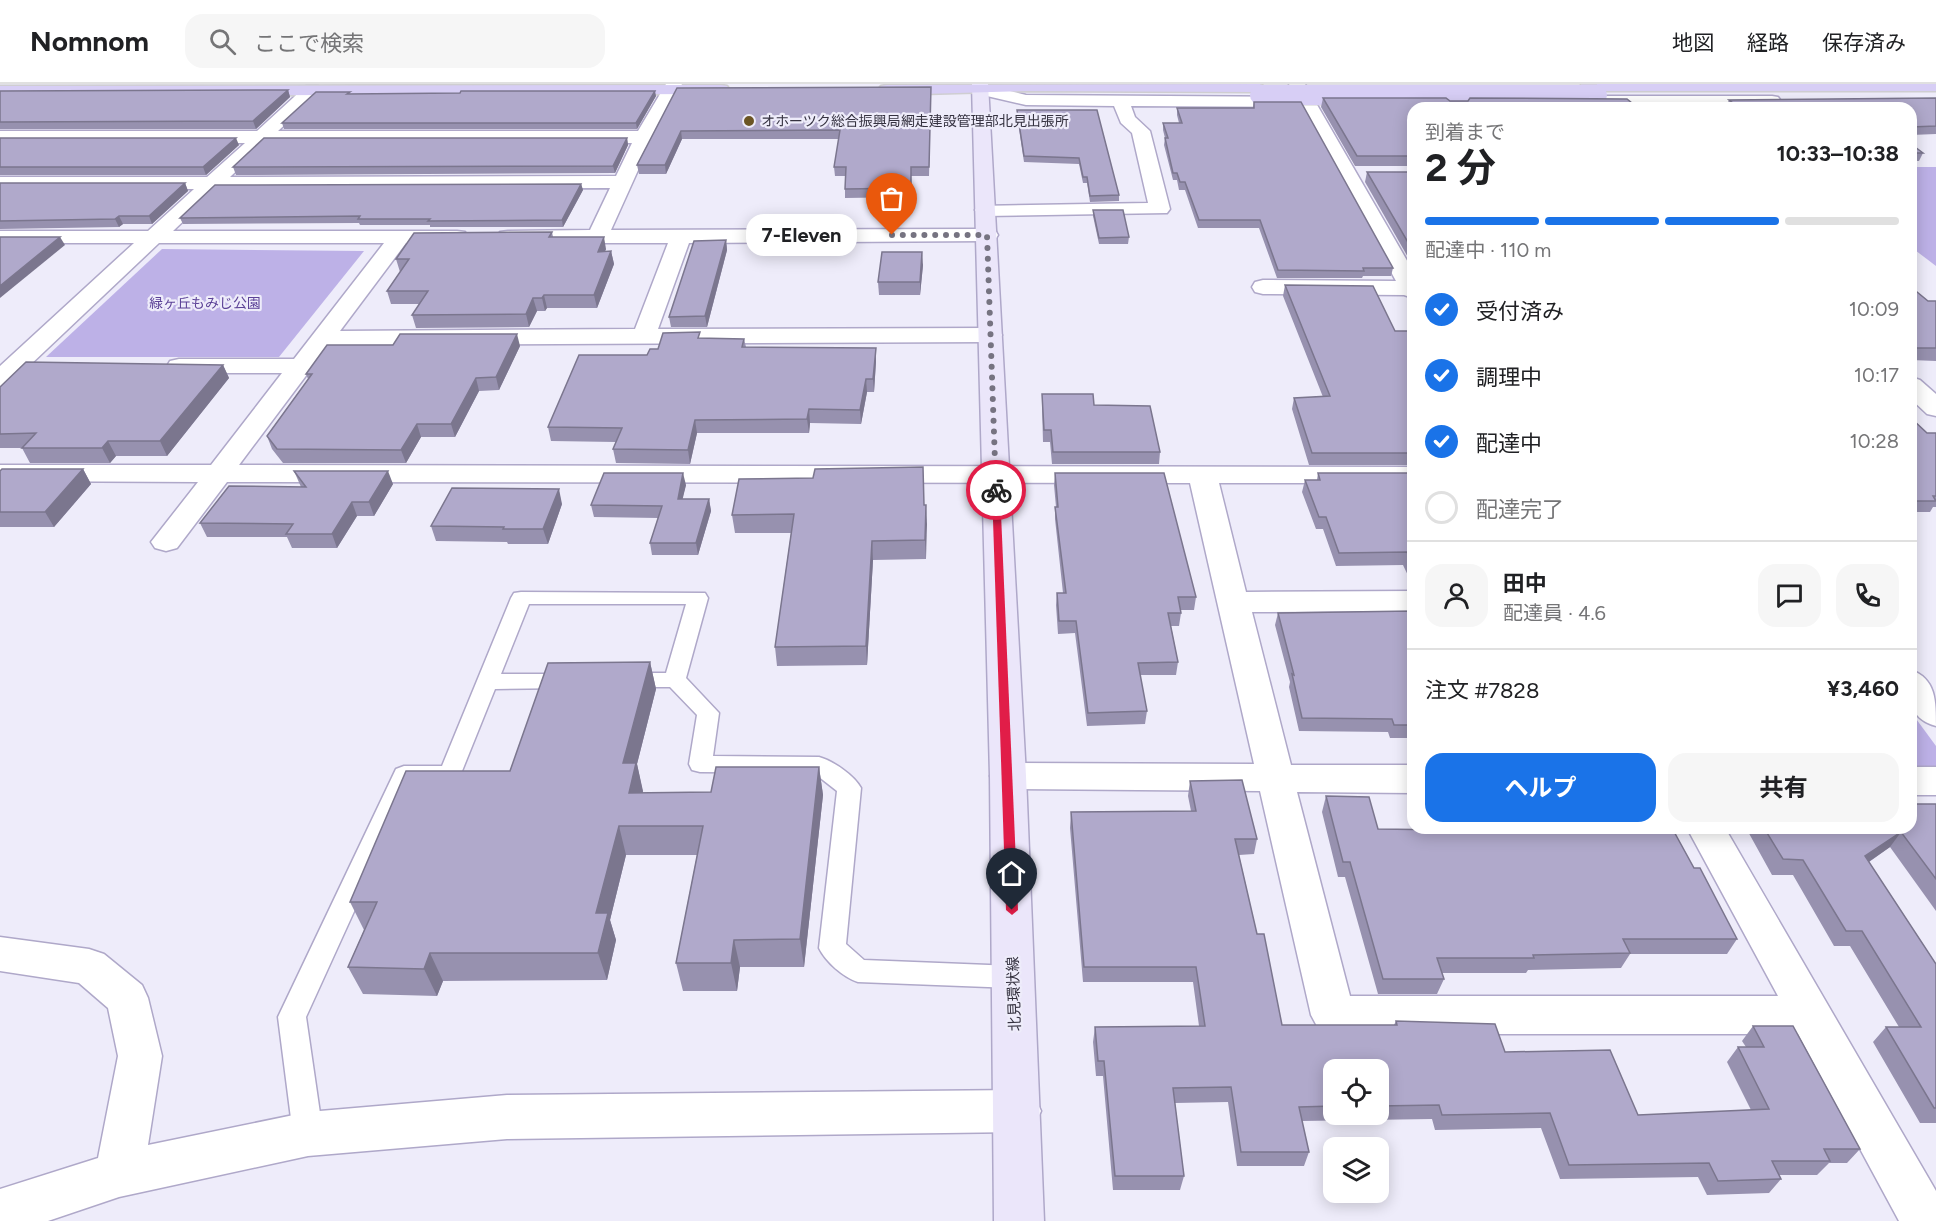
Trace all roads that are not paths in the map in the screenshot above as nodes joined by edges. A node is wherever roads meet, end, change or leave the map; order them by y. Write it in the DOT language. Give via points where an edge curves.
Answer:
graph roads {
  1 [pos="1297,84"];
  2 [pos="1436,84"];
  3 [pos="988,86"];
  4 [pos="1936,86"];
  5 [pos="95,87"];
  6 [pos="386,87"];
  7 [pos="534,87"];
  8 [pos="673,87"];
  9 [pos="312,90"];
  10 [pos="740,90"];
  11 [pos="867,90"];
  12 [pos="0,91"];
  13 [pos="1936,94"];
  14 [pos="1588,98"];
  15 [pos="1936,99"];
  16 [pos="1121,102"];
  17 [pos="1307,102"];
  18 [pos="1451,102"];
  19 [pos="1511,102"];
  20 [pos="1407,104"];
  21 [pos="0,137"];
  22 [pos="260,137"];
  23 [pos="644,137"];
  24 [pos="1347,174"];
  25 [pos="1369,174"];
  26 [pos="622,182"];
  27 [pos="0,183"];
  28 [pos="210,183"];
  29 [pos="986,222"];
  30 [pos="681,236"];
  31 [pos="0,237"];
  32 [pos="154,237"];
  33 [pos="400,237"];
  34 [pos="597,237"];
  35 [pos="1407,281"];
  36 [pos="1263,287"];
  37 [pos="1407,290"];
  38 [pos="990,335"];
  39 [pos="644,336"];
  40 [pos="322,338"];
  41 [pos="51,366"];
  42 [pos="158,366"];
  43 [pos="300,366"];
  44 [pos="8,373"];
  45 [pos="1917,390"];
  46 [pos="1936,410"];
  47 [pos="1917,412"];
  48 [pos="0,473"];
  49 [pos="219,473"];
  50 [pos="995,473"];
  51 [pos="1202,473"];
  52 [pos="1407,474"];
  53 [pos="166,542"];
  54 [pos="1407,601"];
  55 [pos="1234,602"];
  56 [pos="675,680"];
  57 [pos="488,682"];
  58 [pos="1917,690"];
  59 [pos="1936,714"];
  60 [pos="1008,776"];
  61 [pos="1275,777"];
  62 [pos="1407,779"];
  63 [pos="1917,781"];
  64 [pos="1936,781"];
  65 [pos="1709,834"];
  66 [pos="0,954"];
  67 [pos="1014,977"];
  68 [pos="1809,1015"];
  69 [pos="1018,1111"];
  70 [pos="308,1134"];
  71 [pos="119,1174"];
  72 [pos="0,1213"];
  73 [pos="1019,1221"];
  74 [pos="1926,1221"];
  1 -- 17 [label="street"];
  2 -- 18 [label="street"];
  3 -- 11 [label="main road"];
  3 -- 14 [label="main road, bridge" via="1026,95 1257,91"];
  3 -- 16 [label="street" via="1026,100"];
  3 -- 29 [label="main road, 北見環状線"];
  4 -- 14 [label="main road"];
  5 -- 9 [label="main road"];
  5 -- 12 [label="main road"];
  6 -- 7 [label="main road"];
  6 -- 9 [label="main road"];
  7 -- 8 [label="main road"];
  8 -- 10 [label="main road"];
  8 -- 23 [label="street"];
  9 -- 22 [label="street"];
  13 -- 14 [label="main road"];
  14 -- 15 [label="street"];
  14 -- 19 [label="street"];
  16 -- 17 [label="street"];
  16 -- 29 [label="street" via="1127,119 1141,130 1160,209"];
  17 -- 20 [label="street"];
  17 -- 24 [label="street"];
  21 -- 22 [label="street"];
  22 -- 23 [label="street"];
  22 -- 28 [label="street"];
  23 -- 26 [label="street"];
  24 -- 25 [label="street"];
  24 -- 35 [label="street"];
  26 -- 28 [label="street"];
  26 -- 34 [label="street"];
  27 -- 28 [label="street"];
  28 -- 32 [label="street"];
  29 -- 30 [label="street"];
  29 -- 38 [label="main road, 北見環状線"];
  30 -- 34 [label="street"];
  30 -- 39 [label="street"];
  31 -- 32 [label="street"];
  32 -- 33 [label="street"];
  32 -- 44 [label="street"];
  33 -- 34 [label="street"];
  33 -- 40 [label="street"];
  36 -- 37 [label="street"];
  38 -- 39 [label="street"];
  38 -- 50 [label="main road, 北見環状線"];
  39 -- 40 [label="street"];
  40 -- 43 [label="street"];
  41 -- 44 [label="street"];
  42 -- 43 [label="street"];
  43 -- 49 [label="street"];
  45 -- 46 [label="street"];
  46 -- 47 [label="street"];
  48 -- 49 [label="street"];
  49 -- 50 [label="street"];
  49 -- 53 [label="street"];
  50 -- 51 [label="street"];
  50 -- 60 [label="main road, 北見環状線"];
  51 -- 52 [label="street"];
  51 -- 55 [label="street"];
  54 -- 55 [label="street"];
  55 -- 61 [label="street"];
  56 -- 57 [label="lane"];
  56 -- 57 [label="lane" via="698,597 521,598"];
  56 -- 67 [label="lane" via="708,713 700,764 819,765 849,788 832,948 858,971"];
  57 -- 70 [label="lane" via="450,775 404,775 292,1017"];
  58 -- 59 [label="street"];
  60 -- 61 [label="street"];
  60 -- 67 [label="main road, 北見環状線"];
  61 -- 62 [label="street"];
  61 -- 68 [label="street" via="1333,1015"];
  63 -- 64 [label="street"];
  65 -- 68 [label="street"];
  66 -- 71 [label="street" via="89,967 127,998 140,1056"];
  67 -- 69 [label="main road, 北見環状線"];
  68 -- 74 [label="street"];
  69 -- 70 [label="street" via="507,1117"];
  69 -- 73 [label="main road, 北見環状線"];
  70 -- 71 [label="street"];
  71 -- 72 [label="street"];
}
